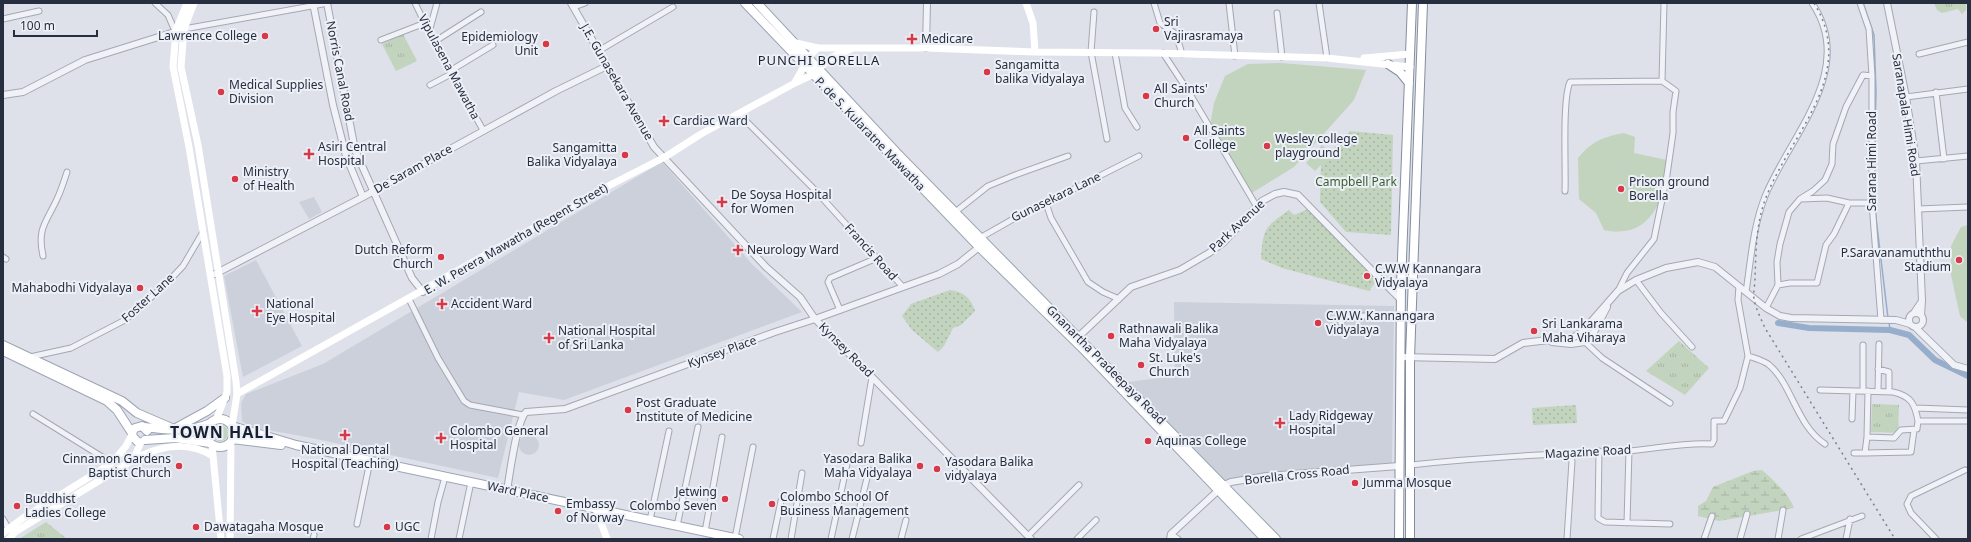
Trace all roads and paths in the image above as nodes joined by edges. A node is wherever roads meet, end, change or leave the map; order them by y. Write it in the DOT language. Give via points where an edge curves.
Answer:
graph roads {
  1 [pos="155,3"];
  2 [pos="187,3"];
  3 [pos="194,3"];
  4 [pos="327,3"];
  5 [pos="415,3"];
  6 [pos="437,3"];
  7 [pos="586,3"];
  8 [pos="745,3"];
  9 [pos="757,3"];
  10 [pos="927,3"];
  11 [pos="1026,3"];
  12 [pos="1154,3"];
  13 [pos="1228,3"];
  14 [pos="1319,3"];
  15 [pos="1412,3"];
  16 [pos="1423,3"];
  17 [pos="1664,3"];
  18 [pos="1812,3"];
  19 [pos="1860,3"];
  20 [pos="1886,3"];
  21 [pos="313,4"];
  22 [pos="573,5"];
  23 [pos="673,7"];
  24 [pos="39,11"];
  25 [pos="481,12"];
  26 [pos="1094,12"];
  27 [pos="1277,13"];
  28 [pos="3,19"];
  29 [pos="425,23"];
  30 [pos="178,30"];
  31 [pos="429,32"];
  32 [pos="381,40"];
  33 [pos="434,42"];
  34 [pos="1968,42"];
  35 [pos="796,43"];
  36 [pos="493,45"];
  37 [pos="818,48"];
  38 [pos="926,48"];
  39 [pos="851,49"];
  40 [pos="600,50"];
  41 [pos="1035,52"];
  42 [pos="1091,52"];
  43 [pos="1115,53"];
  44 [pos="1163,54"];
  45 [pos="1182,54"];
  46 [pos="1410,54"];
  47 [pos="1919,54"];
  48 [pos="1421,55"];
  49 [pos="808,56"];
  50 [pos="1235,56"];
  51 [pos="1282,57"];
  52 [pos="1327,58"];
  53 [pos="1348,59"];
  54 [pos="1388,64"];
  55 [pos="805,65"];
  56 [pos="608,66"];
  57 [pos="1410,67"];
  58 [pos="1421,67"];
  59 [pos="820,69"];
  60 [pos="451,72"];
  61 [pos="812,75"];
  62 [pos="1872,76"];
  63 [pos="1662,81"];
  64 [pos="795,83"];
  65 [pos="1409,83"];
  66 [pos="430,85"];
  67 [pos="1968,89"];
  68 [pos="1936,92"];
  69 [pos="3,95"];
  70 [pos="1906,97"];
  71 [pos="739,114"];
  72 [pos="1136,127"];
  73 [pos="483,130"];
  74 [pos="1107,139"];
  75 [pos="1068,156"];
  76 [pos="1139,156"];
  77 [pos="1968,156"];
  78 [pos="665,157"];
  79 [pos="1944,159"];
  80 [pos="1916,161"];
  81 [pos="67,172"];
  82 [pos="373,191"];
  83 [pos="1565,191"];
  84 [pos="363,197"];
  85 [pos="1800,199"];
  86 [pos="1046,203"];
  87 [pos="1849,203"];
  88 [pos="1872,203"];
  89 [pos="1968,207"];
  90 [pos="1257,208"];
  91 [pos="1918,209"];
  92 [pos="953,214"];
  93 [pos="203,232"];
  94 [pos="980,242"];
  95 [pos="43,256"];
  96 [pos="877,258"];
  97 [pos="219,273"];
  98 [pos="210,276"];
  99 [pos="1636,280"];
  100 [pos="1778,285"];
  101 [pos="1739,286"];
  102 [pos="903,287"];
  103 [pos="1618,291"];
  104 [pos="423,292"];
  105 [pos="1746,292"];
  106 [pos="409,299"];
  107 [pos="1119,299"];
  108 [pos="1401,300"];
  109 [pos="1610,300"];
  110 [pos="1922,301"];
  111 [pos="1766,308"];
  112 [pos="840,310"];
  113 [pos="1912,315"];
  114 [pos="1921,315"];
  115 [pos="1401,316"];
  116 [pos="815,319"];
  117 [pos="1888,320"];
  118 [pos="1341,323"];
  119 [pos="1922,323"];
  120 [pos="1913,325"];
  121 [pos="1924,335"];
  122 [pos="1076,339"];
  123 [pos="1543,341"];
  124 [pos="1585,342"];
  125 [pos="1879,344"];
  126 [pos="3,345"];
  127 [pos="1863,345"];
  128 [pos="1692,347"];
  129 [pos="3,351"];
  130 [pos="1748,356"];
  131 [pos="30,357"];
  132 [pos="1400,357"];
  133 [pos="1410,358"];
  134 [pos="1878,369"];
  135 [pos="1968,369"];
  136 [pos="872,376"];
  137 [pos="1820,390"];
  138 [pos="1853,391"];
  139 [pos="1866,391"];
  140 [pos="1878,391"];
  141 [pos="1889,392"];
  142 [pos="237,394"];
  143 [pos="225,398"];
  144 [pos="1670,403"];
  145 [pos="1916,408"];
  146 [pos="1968,410"];
  147 [pos="137,413"];
  148 [pos="33,414"];
  149 [pos="523,415"];
  150 [pos="1852,418"];
  151 [pos="213,421"];
  152 [pos="1918,421"];
  153 [pos="1968,421"];
  154 [pos="232,426"];
  155 [pos="143,427"];
  156 [pos="698,427"];
  157 [pos="174,430"];
  158 [pos="1914,430"];
  159 [pos="669,431"];
  160 [pos="132,434"];
  161 [pos="722,437"];
  162 [pos="1867,437"];
  163 [pos="141,441"];
  164 [pos="232,441"];
  165 [pos="861,443"];
  166 [pos="211,444"];
  167 [pos="1825,444"];
  168 [pos="296,446"];
  169 [pos="753,447"];
  170 [pos="1629,450"];
  171 [pos="1599,452"];
  172 [pos="1566,453"];
  173 [pos="1854,453"];
  174 [pos="1865,453"];
  175 [pos="212,456"];
  176 [pos="133,460"];
  177 [pos="370,461"];
  178 [pos="112,463"];
  179 [pos="847,464"];
  180 [pos="1411,465"];
  181 [pos="1399,466"];
  182 [pos="869,470"];
  183 [pos="1965,470"];
  184 [pos="802,473"];
  185 [pos="445,477"];
  186 [pos="471,482"];
  187 [pos="1079,485"];
  188 [pos="1222,488"];
  189 [pos="507,490"];
  190 [pos="781,501"];
  191 [pos="596,509"];
  192 [pos="1783,510"];
  193 [pos="1747,514"];
  194 [pos="1712,516"];
  195 [pos="1862,516"];
  196 [pos="3,519"];
  197 [pos="1850,519"];
  198 [pos="19,520"];
  199 [pos="650,520"];
  200 [pos="906,520"];
  201 [pos="1096,520"];
  202 [pos="1627,523"];
  203 [pos="357,524"];
  204 [pos="1670,524"];
  205 [pos="677,526"];
  206 [pos="5,527"];
  207 [pos="705,532"];
  208 [pos="3,533"];
  209 [pos="1818,533"];
  210 [pos="1171,536"];
  211 [pos="1029,538"];
  212 [pos="8,539"];
  213 [pos="221,539"];
  214 [pos="230,539"];
  215 [pos="431,539"];
  216 [pos="459,539"];
  217 [pos="607,539"];
  218 [pos="737,539"];
  219 [pos="773,539"];
  220 [pos="791,539"];
  221 [pos="831,539"];
  222 [pos="852,539"];
  223 [pos="901,539"];
  224 [pos="1078,539"];
  225 [pos="1178,539"];
  226 [pos="1265,539"];
  227 [pos="1276,539"];
  228 [pos="1399,539"];
  229 [pos="1410,539"];
  230 [pos="1567,539"];
  231 [pos="1704,539"];
  232 [pos="1740,539"];
  233 [pos="1778,539"];
  234 [pos="1801,539"];
  235 [pos="1816,539"];
  236 [pos="1846,539"];
  237 [pos="1936,539"];
  1 -- 30 [label="street"];
  2 -- 30 [label="main road"];
  3 -- 30 [label="main road"];
  4 -- 21 [label="street"];
  4 -- 82 [label="street, Norris Canal Road" via="355,150"];
  5 -- 29 [label="street, Vipulasena Mawatha"];
  6 -- 31 [label="street"];
  7 -- 22 [label="street"];
  8 -- 55 [label="main road, P. de S. Kularatne Mawatha"];
  9 -- 35 [label="main road, P. de S. Kularatne Mawatha"];
  10 -- 38 [label="street"];
  11 -- 41 [label="main road" via="1033,23"];
  12 -- 45 [label="street" via="1160,24 1176,34"];
  13 -- 50 [label="street"];
  14 -- 52 [label="street"];
  15 -- 46 [label="main road"];
  16 -- 48 [label="main road"];
  17 -- 63 [label="street"];
  18 -- 105 [label="street" via="1818,11 1827,40 1826,68 1816,101 1766,193 1756,226"];
  19 -- 62 [label="street, Sarana Himi Road" via="1869,28"];
  20 -- 70 [label="street, Saranapala Himi Road"];
  21 -- 30 [label="street"];
  21 -- 84 [label="street, Norris Canal Road" via="334,113 346,156"];
  22 -- 40 [label="street, J.E. Gunasekara Avenue"];
  23 -- 40 [label="street"];
  24 -- 28 [label="street"];
  25 -- 33 [label="street"];
  26 -- 42 [label="street"];
  27 -- 51 [label="street"];
  29 -- 31 [label="street, Vipulasena Mawatha"];
  29 -- 32 [label="street"];
  30 -- 69 [label="street" via="85,60 23,92"];
  30 -- 93 [label="main road" via="173,67"];
  30 -- 97 [label="main road" via="181,67 198,145"];
  31 -- 33 [label="street, Vipulasena Mawatha"];
  33 -- 60 [label="street, Vipulasena Mawatha"];
  34 -- 47 [label="street"];
  35 -- 37 [label="main road"];
  35 -- 49 [label="main road, P. de S. Kularatne Mawatha"];
  36 -- 60 [label="street"];
  37 -- 39 [label="main road"];
  37 -- 49 [label="main road"];
  38 -- 39 [label="main road"];
  38 -- 41 [label="main road"];
  39 -- 59 [label="main road, E. W. Perera Mawatha (Regent Street)" via="832,57"];
  40 -- 56 [label="street, J.E. Gunasekara Avenue"];
  41 -- 42 [label="main road"];
  42 -- 43 [label="main road"];
  42 -- 74 [label="street"];
  43 -- 44 [label="main road"];
  43 -- 72 [label="street" via="1126,108"];
  44 -- 45 [label="main road"];
  44 -- 90 [label="street" via="1190,94"];
  45 -- 50 [label="main road"];
  46 -- 48 [label="street"];
  46 -- 53 [label="main road"];
  46 -- 57 [label="main road"];
  48 -- 58 [label="main road"];
  49 -- 55 [label="main road"];
  49 -- 59 [label="main road, P. de S. Kularatne Mawatha"];
  50 -- 51 [label="main road"];
  51 -- 52 [label="main road"];
  52 -- 53 [label="main road"];
  53 -- 54 [label="main road"];
  54 -- 57 [label="main road"];
  54 -- 65 [label="main road" via="1400,72"];
  55 -- 61 [label="main road, P. de S. Kularatne Mawatha"];
  55 -- 64 [label="main road"];
  56 -- 73 [label="street, De Saram Place"];
  56 -- 78 [label="street, J.E. Gunasekara Avenue" via="651,143"];
  57 -- 58 [label="street"];
  57 -- 65 [label="main road"];
  58 -- 133 [label="main road"];
  59 -- 61 [label="main road, E. W. Perera Mawatha (Regent Street)"];
  59 -- 92 [label="main road, P. de S. Kularatne Mawatha"];
  60 -- 66 [label="street"];
  60 -- 73 [label="street, Vipulasena Mawatha"];
  61 -- 64 [label="main road, E. W. Perera Mawatha (Regent Street)"];
  61 -- 92 [label="main road, P. de S. Kularatne Mawatha"];
  62 -- 85 [label="street" via="1863,75 1846,107 1833,144 1832,164 1825,180"];
  62 -- 88 [label="street, Sarana Himi Road"];
  63 -- 83 [label="street" via="1570,82 1566,112"];
  63 -- 103 [label="street" via="1676,92 1673,133 1660,215 1654,239 1627,273"];
  64 -- 71 [label="main road, E. W. Perera Mawatha (Regent Street)"];
  65 -- 108 [label="main road"];
  67 -- 68 [label="street"];
  68 -- 70 [label="street"];
  68 -- 79 [label="street"];
  70 -- 80 [label="street, Saranapala Himi Road"];
  71 -- 78 [label="main road, E. W. Perera Mawatha (Regent Street)"];
  71 -- 96 [label="street, Francis Road" via="814,189"];
  73 -- 82 [label="street, De Saram Place"];
  75 -- 92 [label="street" via="988,186"];
  76 -- 86 [label="street, Gunasekara Lane"];
  77 -- 79 [label="street"];
  78 -- 104 [label="main road, E. W. Perera Mawatha (Regent Street)" via="614,183"];
  78 -- 116 [label="street, Kynsey Road" via="766,267 800,297"];
  79 -- 80 [label="street"];
  80 -- 91 [label="street, Saranapala Himi Road"];
  81 -- 95 [label="street" via="58,199 41,230"];
  82 -- 84 [label="street, De Saram Place"];
  82 -- 104 [label="street, Norris Canal Road" via="412,278"];
  84 -- 97 [label="street, De Saram Place"];
  85 -- 87 [label="street" via="1827,198"];
  85 -- 100 [label="street" via="1788,212 1777,262"];
  86 -- 94 [label="street, Gunasekara Lane" via="1023,212"];
  86 -- 107 [label="street" via="1051,218 1088,282"];
  87 -- 88 [label="street"];
  87 -- 100 [label="street" via="1826,245 1817,283"];
  88 -- 117 [label="street, Sarana Himi Road"];
  89 -- 91 [label="street"];
  90 -- 107 [label="street, Park Avenue" via="1224,242 1209,253 1180,270 1131,287"];
  90 -- 108 [label="street, Park Avenue" via="1262,201 1275,194 1284,192 1298,195"];
  91 -- 110 [label="street, Saranapala Himi Road"];
  92 -- 94 [label="main road, P. de S. Kularatne Mawatha"];
  93 -- 98 [label="main road"];
  93 -- 131 [label="street, Foster Lane" via="183,266 125,320 71,348"];
  94 -- 102 [label="street, Kynsey Place" via="958,264"];
  94 -- 122 [label="main road, Gnanartha Pradeepaya Road"];
  96 -- 102 [label="street, Francis Road"];
  96 -- 112 [label="street" via="830,278 828,282"];
  97 -- 98 [label="street, De Saram Place"];
  97 -- 142 [label="main road"];
  98 -- 143 [label="main road" via="227,376"];
  99 -- 101 [label="street" via="1666,268 1698,262 1715,267"];
  99 -- 103 [label="street"];
  99 -- 128 [label="street"];
  100 -- 111 [label="street"];
  101 -- 105 [label="street"];
  101 -- 130 [label="street" via="1738,300"];
  102 -- 112 [label="street, Kynsey Place"];
  103 -- 109 [label="street"];
  104 -- 106 [label="main road, E. W. Perera Mawatha (Regent Street)"];
  105 -- 111 [label="street"];
  106 -- 142 [label="main road, E. W. Perera Mawatha (Regent Street)"];
  106 -- 149 [label="street" via="438,358 464,401 470,405"];
  107 -- 122 [label="street, Park Avenue"];
  108 -- 115 [label="main road"];
  109 -- 123 [label="street" via="1583,331 1574,337"];
  109 -- 124 [label="street" via="1594,332"];
  110 -- 113 [label="street"];
  110 -- 114 [label="street, Saranapala Himi Road"];
  111 -- 117 [label="street" via="1780,316 1791,318"];
  112 -- 116 [label="street, Kynsey Place"];
  113 -- 114 [label="street"];
  113 -- 117 [label="street"];
  113 -- 120 [label="street"];
  114 -- 119 [label="street, Saranapala Himi Road"];
  115 -- 118 [label="street" via="1350,316 1345,317"];
  115 -- 132 [label="main road"];
  116 -- 136 [label="street, Kynsey Road"];
  116 -- 149 [label="street, Kynsey Place" via="565,409 530,411"];
  117 -- 120 [label="street"];
  119 -- 120 [label="street"];
  119 -- 121 [label="street, Saranapala Himi Road"];
  120 -- 121 [label="street"];
  121 -- 135 [label="street" via="1954,365"];
  122 -- 188 [label="main road, Gnanartha Pradeepaya Road"];
  123 -- 124 [label="street" via="1571,344"];
  123 -- 133 [label="street" via="1519,345 1496,359"];
  124 -- 144 [label="street" via="1602,358"];
  125 -- 134 [label="street"];
  126 -- 131 [label="main road"];
  127 -- 139 [label="street"];
  129 -- 160 [label="main road" via="107,401 117,410"];
  130 -- 167 [label="street" via="1767,364 1776,373 1813,436"];
  130 -- 170 [label="street, Magazine Road" via="1740,388 1724,421 1714,421 1712,444"];
  131 -- 147 [label="main road" via="122,401"];
  132 -- 133 [label="street"];
  132 -- 181 [label="main road"];
  133 -- 180 [label="main road"];
  134 -- 140 [label="street"];
  134 -- 141 [label="street" via="1889,372"];
  136 -- 165 [label="street"];
  136 -- 211 [label="street, Kynsey Road"];
  137 -- 138 [label="street"];
  138 -- 139 [label="street"];
  138 -- 150 [label="street"];
  139 -- 140 [label="street"];
  139 -- 162 [label="street"];
  140 -- 141 [label="street"];
  141 -- 145 [label="street" via="1904,394 1912,400"];
  142 -- 154 [label="main road"];
  143 -- 151 [label="main road"];
  143 -- 157 [label="main road"];
  145 -- 146 [label="street"];
  145 -- 152 [label="street"];
  147 -- 155 [label="main road"];
  147 -- 157 [label="main road"];
  148 -- 178 [label="street"];
  149 -- 189 [label="street"];
  151 -- 154 [label="main road" via="225,420"];
  151 -- 157 [label="main road" via="202,427"];
  151 -- 166 [label="main road" via="206,431"];
  152 -- 153 [label="street"];
  152 -- 158 [label="street" via="1918,429"];
  154 -- 164 [label="main road"];
  154 -- 168 [label="main road, Ward Place"];
  155 -- 157 [label="main road"];
  155 -- 160 [label="main road" via="135,428"];
  155 -- 163 [label="main road" via="148,434"];
  156 -- 205 [label="street"];
  158 -- 162 [label="street" via="1901,430 1894,438"];
  158 -- 174 [label="street" via="1911,452"];
  159 -- 199 [label="street"];
  160 -- 163 [label="main road" via="134,439"];
  160 -- 178 [label="main road"];
  161 -- 207 [label="street"];
  162 -- 174 [label="street"];
  163 -- 166 [label="main road" via="175,438"];
  163 -- 176 [label="main road"];
  164 -- 166 [label="main road" via="220,447"];
  164 -- 168 [label="main road, Ward Place"];
  164 -- 214 [label="main road"];
  166 -- 175 [label="main road"];
  168 -- 177 [label="main road, Ward Place"];
  169 -- 218 [label="street"];
  170 -- 171 [label="street, Magazine Road"];
  170 -- 202 [label="street"];
  171 -- 172 [label="street, Magazine Road"];
  171 -- 202 [label="street" via="1598,518 1605,522"];
  172 -- 180 [label="street, Magazine Road"];
  172 -- 230 [label="street" via="1572,461"];
  173 -- 174 [label="street"];
  175 -- 176 [label="main road" via="201,449 174,446 153,451"];
  175 -- 213 [label="main road"];
  176 -- 212 [label="main road" via="15,532"];
  177 -- 185 [label="main road, Ward Place"];
  177 -- 203 [label="street"];
  178 -- 198 [label="main road"];
  179 -- 221 [label="street"];
  180 -- 229 [label="main road"];
  181 -- 188 [label="street, Borella Cross Road" via="1262,477 1231,482"];
  181 -- 228 [label="main road"];
  182 -- 222 [label="street"];
  183 -- 237 [label="street" via="1911,496 1906,504 1911,513"];
  184 -- 220 [label="street"];
  185 -- 186 [label="main road, Ward Place"];
  185 -- 215 [label="street"];
  186 -- 189 [label="main road, Ward Place"];
  186 -- 216 [label="street"];
  187 -- 211 [label="street"];
  188 -- 210 [label="street, Borella Cross Road"];
  188 -- 226 [label="main road, Gnanartha Pradeepaya Road"];
  188 -- 227 [label="main road, Gnanartha Pradeepaya Road"];
  189 -- 191 [label="main road, Ward Place"];
  190 -- 219 [label="street"];
  191 -- 199 [label="main road, Ward Place"];
  191 -- 217 [label="main road"];
  192 -- 233 [label="street"];
  193 -- 232 [label="street"];
  194 -- 231 [label="street"];
  195 -- 197 [label="street"];
  196 -- 206 [label="street"];
  197 -- 209 [label="street"];
  197 -- 236 [label="street"];
  198 -- 206 [label="main road"];
  198 -- 208 [label="main road"];
  199 -- 205 [label="main road, Ward Place"];
  200 -- 223 [label="street"];
  201 -- 224 [label="street"];
  202 -- 204 [label="street"];
  205 -- 207 [label="main road, Ward Place"];
  207 -- 218 [label="main road, Ward Place"];
  209 -- 234 [label="street"];
  209 -- 235 [label="street"];
  210 -- 225 [label="street"];
}
